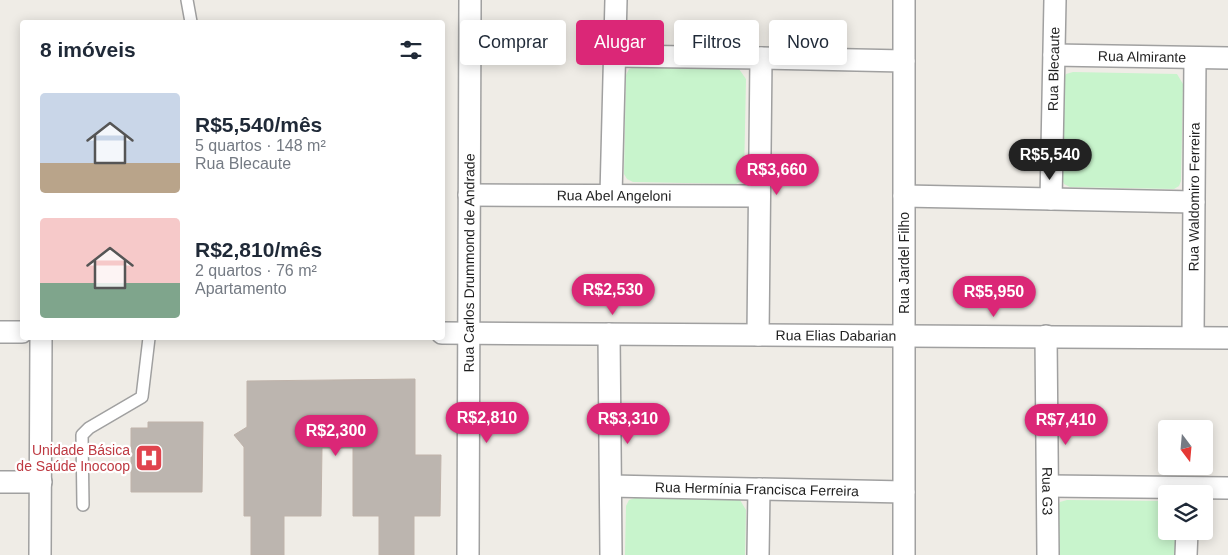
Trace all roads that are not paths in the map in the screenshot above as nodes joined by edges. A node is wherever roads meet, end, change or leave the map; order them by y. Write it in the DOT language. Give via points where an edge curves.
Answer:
graph roads {
  1 [pos="187,0"];
  2 [pos="470,0"];
  3 [pos="616,0"];
  4 [pos="904,0"];
  5 [pos="1055,0"];
  6 [pos="191,20"];
  7 [pos="616,20"];
  8 [pos="1054,55"];
  9 [pos="664,57"];
  10 [pos="761,58"];
  11 [pos="1196,58"];
  12 [pos="1228,58"];
  13 [pos="904,61"];
  14 [pos="615,65"];
  15 [pos="469,195"];
  16 [pos="611,195"];
  17 [pos="759,196"];
  18 [pos="904,196"];
  19 [pos="1051,199"];
  20 [pos="1194,202"];
  21 [pos="0,332"];
  22 [pos="20,332"];
  23 [pos="445,334"];
  24 [pos="468,334"];
  25 [pos="610,334"];
  26 [pos="758,335"];
  27 [pos="904,336"];
  28 [pos="1046,336"];
  29 [pos="1193,337"];
  30 [pos="1228,338"];
  31 [pos="41,340"];
  32 [pos="149,340"];
  33 [pos="0,482"];
  34 [pos="40,482"];
  35 [pos="611,486"];
  36 [pos="1048,486"];
  37 [pos="1228,488"];
  38 [pos="759,489"];
  39 [pos="1213,489"];
  40 [pos="1158,490"];
  41 [pos="904,492"];
  42 [pos="83,504"];
  43 [pos="1187,540"];
  44 [pos="40,555"];
  45 [pos="468,555"];
  46 [pos="611,555"];
  47 [pos="758,555"];
  48 [pos="904,555"];
  49 [pos="1048,555"];
  50 [pos="1186,555"];
  1 -- 6 [label="lane"];
  2 -- 15 [label="street, Rua Carlos Drummond de Andrade"];
  3 -- 7 [label="street"];
  4 -- 13 [label="street, Rua Jardel Filho"];
  5 -- 8 [label="street, Rua Blecaute"];
  8 -- 11 [label="street, Rua Almirante"];
  8 -- 19 [label="street, Rua Blecaute"];
  9 -- 10 [label="street"];
  10 -- 13 [label="street"];
  10 -- 17 [label="street"];
  11 -- 12 [label="street, Rua Almirante"];
  11 -- 20 [label="street, Rua Waldomiro Ferreira"];
  13 -- 18 [label="street, Rua Jardel Filho"];
  14 -- 16 [label="street"];
  15 -- 16 [label="street, Rua Abel Angeloni"];
  15 -- 24 [label="street, Rua Carlos Drummond de Andrade"];
  16 -- 17 [label="street, Rua Abel Angeloni"];
  17 -- 26 [label="street"];
  18 -- 19 [label="street"];
  18 -- 27 [label="street, Rua Jardel Filho"];
  19 -- 20 [label="street"];
  20 -- 29 [label="street, Rua Waldomiro Ferreira"];
  21 -- 22 [label="street"];
  23 -- 24 [label="street, Rua Elias Dabarian"];
  24 -- 25 [label="street, Rua Elias Dabarian"];
  24 -- 45 [label="street, Rua Carlos Drummond de Andrade"];
  25 -- 26 [label="street, Rua Elias Dabarian"];
  25 -- 35 [label="street"];
  26 -- 27 [label="street, Rua Elias Dabarian"];
  27 -- 28 [label="street, Rua Elias Dabarian"];
  27 -- 41 [label="street, Rua Jardel Filho"];
  28 -- 29 [label="street, Rua Elias Dabarian"];
  28 -- 36 [label="street, Rua G3"];
  29 -- 30 [label="street, Rua Elias Dabarian"];
  31 -- 34 [label="street"];
  32 -- 42 [label="lane" via="142,397 82,435"];
  33 -- 34 [label="street"];
  34 -- 44 [label="street"];
  35 -- 38 [label="street, Rua Hermínia Francisca Ferreira"];
  35 -- 46 [label="street"];
  36 -- 40 [label="street"];
  36 -- 49 [label="street, Rua G3"];
  37 -- 39 [label="street"];
  38 -- 41 [label="street, Rua Hermínia Francisca Ferreira"];
  38 -- 47 [label="street"];
  41 -- 48 [label="street, Rua Jardel Filho"];
  43 -- 50 [label="street"];
}
